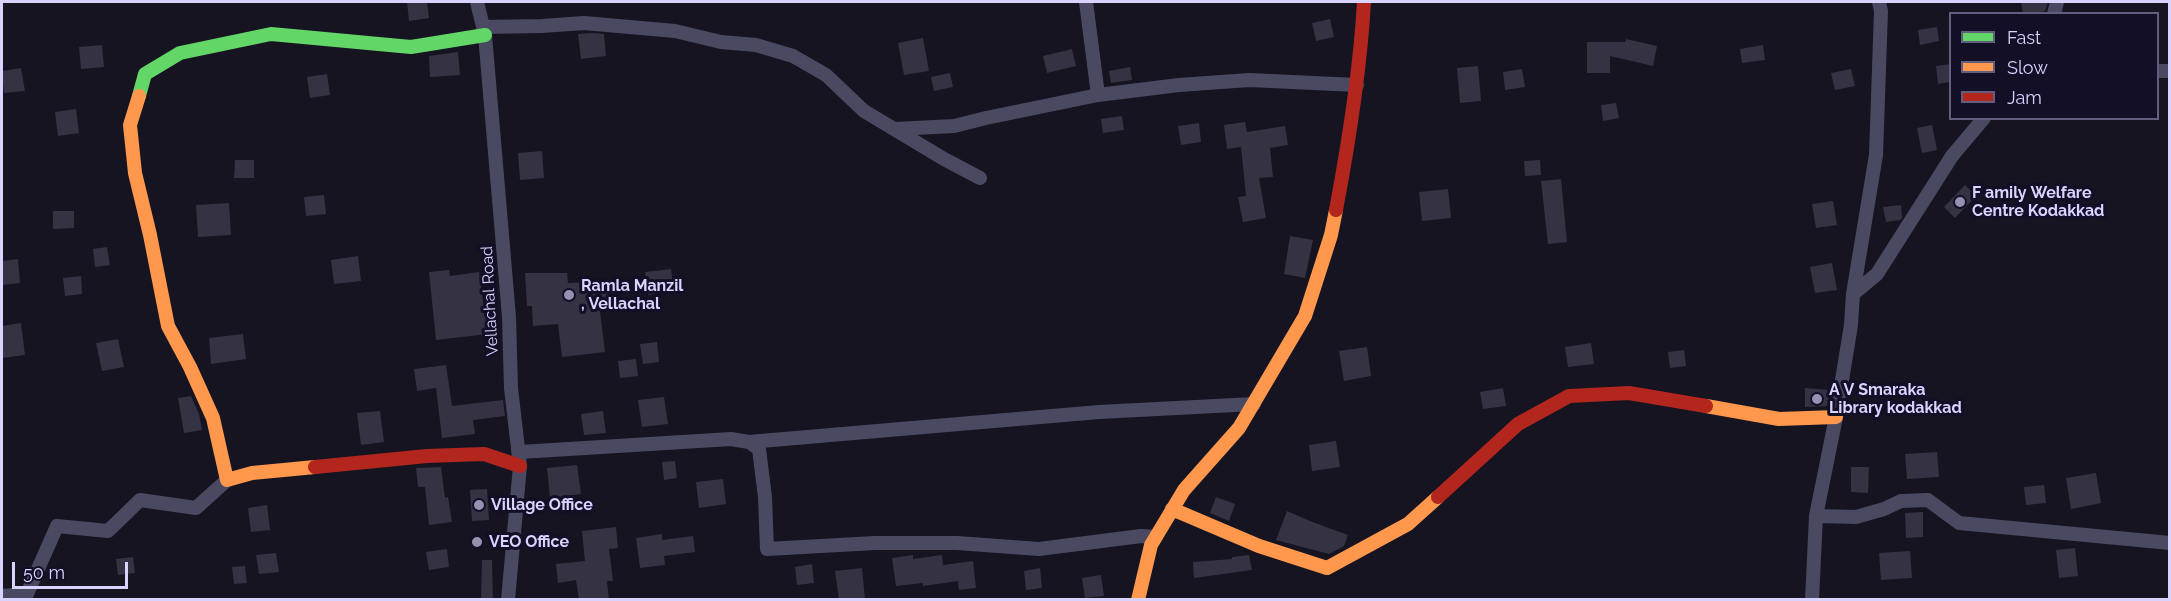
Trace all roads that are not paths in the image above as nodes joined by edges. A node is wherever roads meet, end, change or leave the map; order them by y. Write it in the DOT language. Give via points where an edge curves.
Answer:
graph roads {
  1 [pos="477,2"];
  2 [pos="1086,2"];
  3 [pos="1364,2"];
  4 [pos="1879,2"];
  5 [pos="484,31"];
  6 [pos="1357,85"];
  7 [pos="1098,95"];
  8 [pos="1982,120"];
  9 [pos="895,129"];
  10 [pos="980,178"];
  11 [pos="1853,294"];
  12 [pos="1254,404"];
  13 [pos="1836,417"];
  14 [pos="749,441"];
  15 [pos="520,459"];
  16 [pos="227,480"];
  17 [pos="1172,509"];
  18 [pos="1816,516"];
  19 [pos="1156,537"];
  20 [pos="2169,543"];
  21 [pos="2,596"];
  22 [pos="508,600"];
  23 [pos="1138,600"];
  24 [pos="1812,600"];
  1 -- 5 [label="street, Vellachal Road"];
  2 -- 7 [label="street"];
  3 -- 6 [label="street"];
  4 -- 11 [label="street" via="1876,155"];
  5 -- 9 [label="street" via="584,23 675,31 721,42 756,45 793,56 826,75 864,111"];
  5 -- 15 [label="street, Vellachal Road" via="507,295 511,388"];
  5 -- 16 [label="street" via="411,48 271,34 180,53 145,74 130,125 135,173 168,326 213,418"];
  6 -- 7 [label="street" via="1249,80"];
  6 -- 12 [label="street" via="1331,235 1318,276 1305,316"];
  7 -- 9 [label="street" via="954,126"];
  8 -- 11 [label="street" via="1952,156 1877,274"];
  9 -- 10 [label="street"];
  11 -- 13 [label="street"];
  12 -- 14 [label="street" via="1099,412"];
  12 -- 17 [label="street"];
  13 -- 17 [label="street" via="1779,419 1629,393 1569,396 1518,424 1408,524 1327,568 1259,546"];
  13 -- 18 [label="street"];
  14 -- 15 [label="street" via="731,439"];
  14 -- 19 [label="street" via="759,449 767,549 887,543 1039,549"];
  15 -- 16 [label="street" via="484,454 427,456 252,473"];
  15 -- 22 [label="street, Vellachal Road"];
  16 -- 21 [label="street" via="196,508 140,500 108,531 57,526 27,594"];
  17 -- 19 [label="street"];
  18 -- 20 [label="street" via="1856,517 1902,501 1928,500 1959,523"];
  18 -- 24 [label="street"];
  19 -- 23 [label="street"];
}
